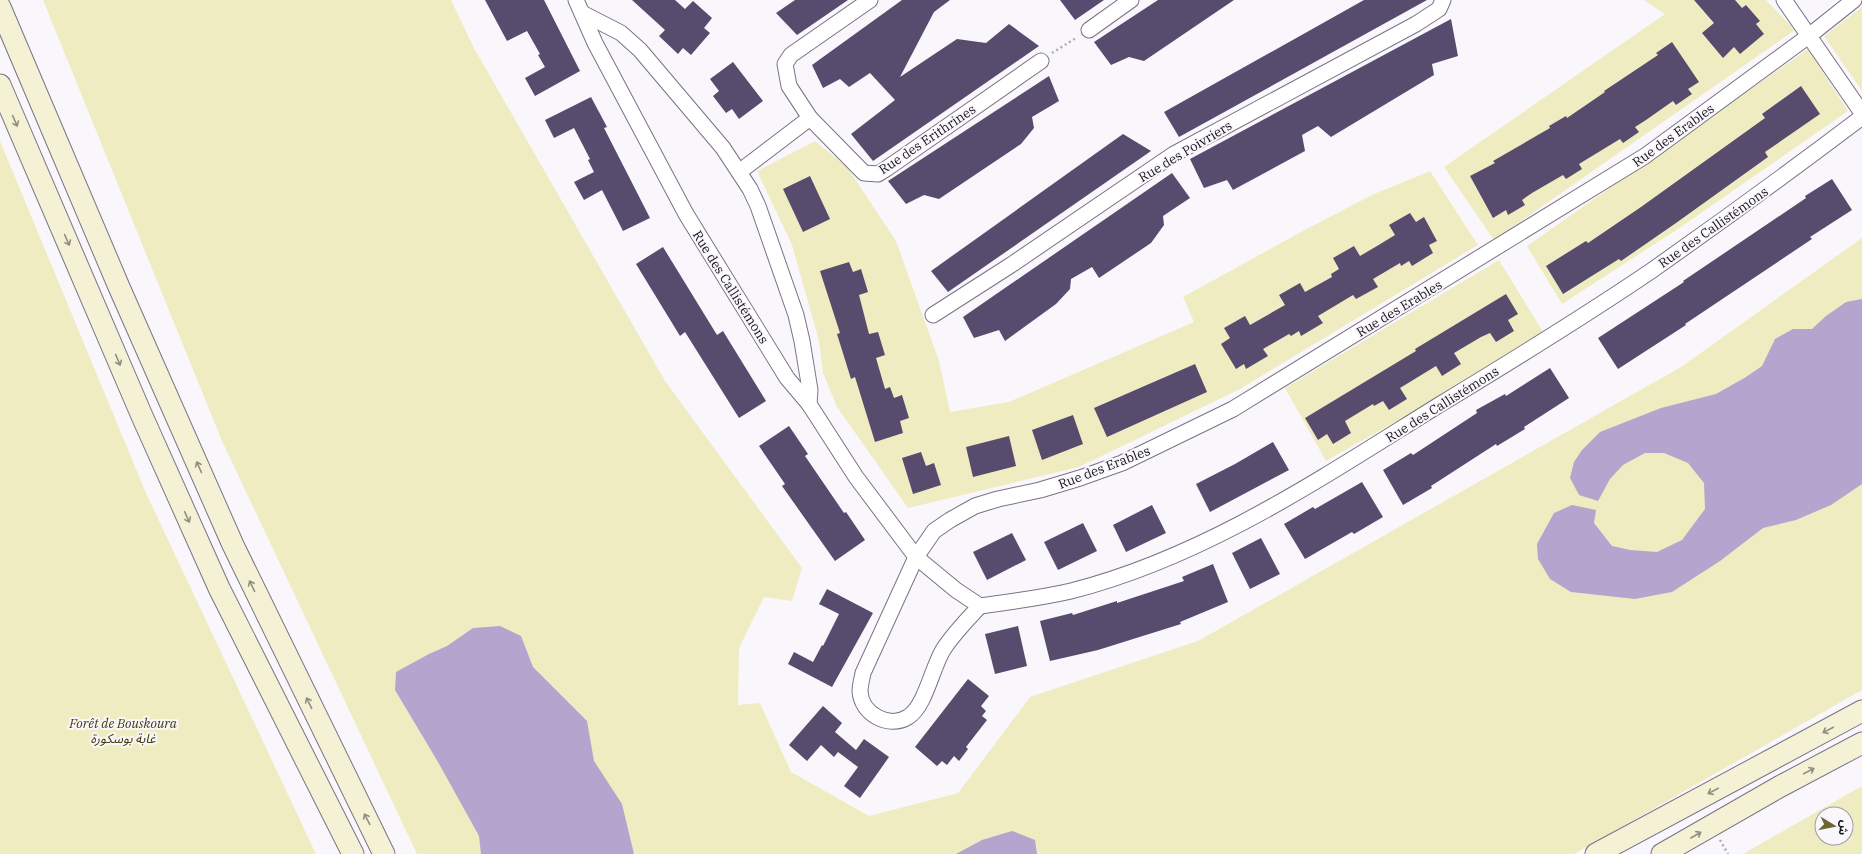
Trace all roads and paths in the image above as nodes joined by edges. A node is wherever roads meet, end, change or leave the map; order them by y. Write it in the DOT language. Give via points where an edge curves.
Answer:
graph roads {
  1 [pos="870,0"];
  2 [pos="1131,0"];
  3 [pos="1443,0"];
  4 [pos="1784,0"];
  5 [pos="1854,0"];
  6 [pos="0,7"];
  7 [pos="579,7"];
  8 [pos="1089,30"];
  9 [pos="1810,35"];
  10 [pos="1042,61"];
  11 [pos="0,85"];
  12 [pos="1862,113"];
  13 [pos="1862,117"];
  14 [pos="810,118"];
  15 [pos="739,172"];
  16 [pos="933,315"];
  17 [pos="809,404"];
  18 [pos="916,557"];
  19 [pos="980,606"];
  20 [pos="1862,712"];
  21 [pos="1862,743"];
  22 [pos="353,854"];
  23 [pos="384,854"];
  24 [pos="1596,854"];
  25 [pos="1662,854"];
  1 -- 14 [label="street, Rue des Erithrines" via="791,55 785,64 789,86"];
  2 -- 8 [label="street"];
  3 -- 16 [label="street, Rue des Poivriers" via="1439,8 1416,24 1174,154"];
  4 -- 9 [label="street"];
  5 -- 9 [label="street, Rue des Erables"];
  23 -- 6 [label="street, one-way" via="233,545 119,287"];
  7 -- 15 [label="street" via="621,33 640,50 723,148"];
  7 -- 17 [label="street, Rue des Callistémons" via="595,43 686,214 787,378"];
  8 -- 10 [label="path"];
  9 -- 12 [label="street"];
  9 -- 18 [label="street, Rue des Erables" via="1645,156 1233,409 1122,463 1040,490 975,506 934,531"];
  10 -- 14 [label="street, Rue des Erithrines" via="878,174 864,173"];
  11 -- 22 [label="street, one-way" via="219,588"];
  13 -- 19 [label="street, Rue des Callistémons" via="1783,177 1650,271 1549,338 1274,506 1164,560 1107,580 1069,591"];
  14 -- 15 [label="street"];
  15 -- 17 [label="street" via="758,206 796,315 810,390"];
  17 -- 18 [label="street, Rue des Callistémons" via="856,477"];
  18 -- 19 [label="street, Rue des Callistémons"];
  18 -- 19 [label="street" via="863,673 860,691 864,704 874,716 894,722 907,718 916,710 943,651 954,634"];
  20 -- 24 [label="street, one-way"];
  25 -- 21 [label="street, one-way"];
}
